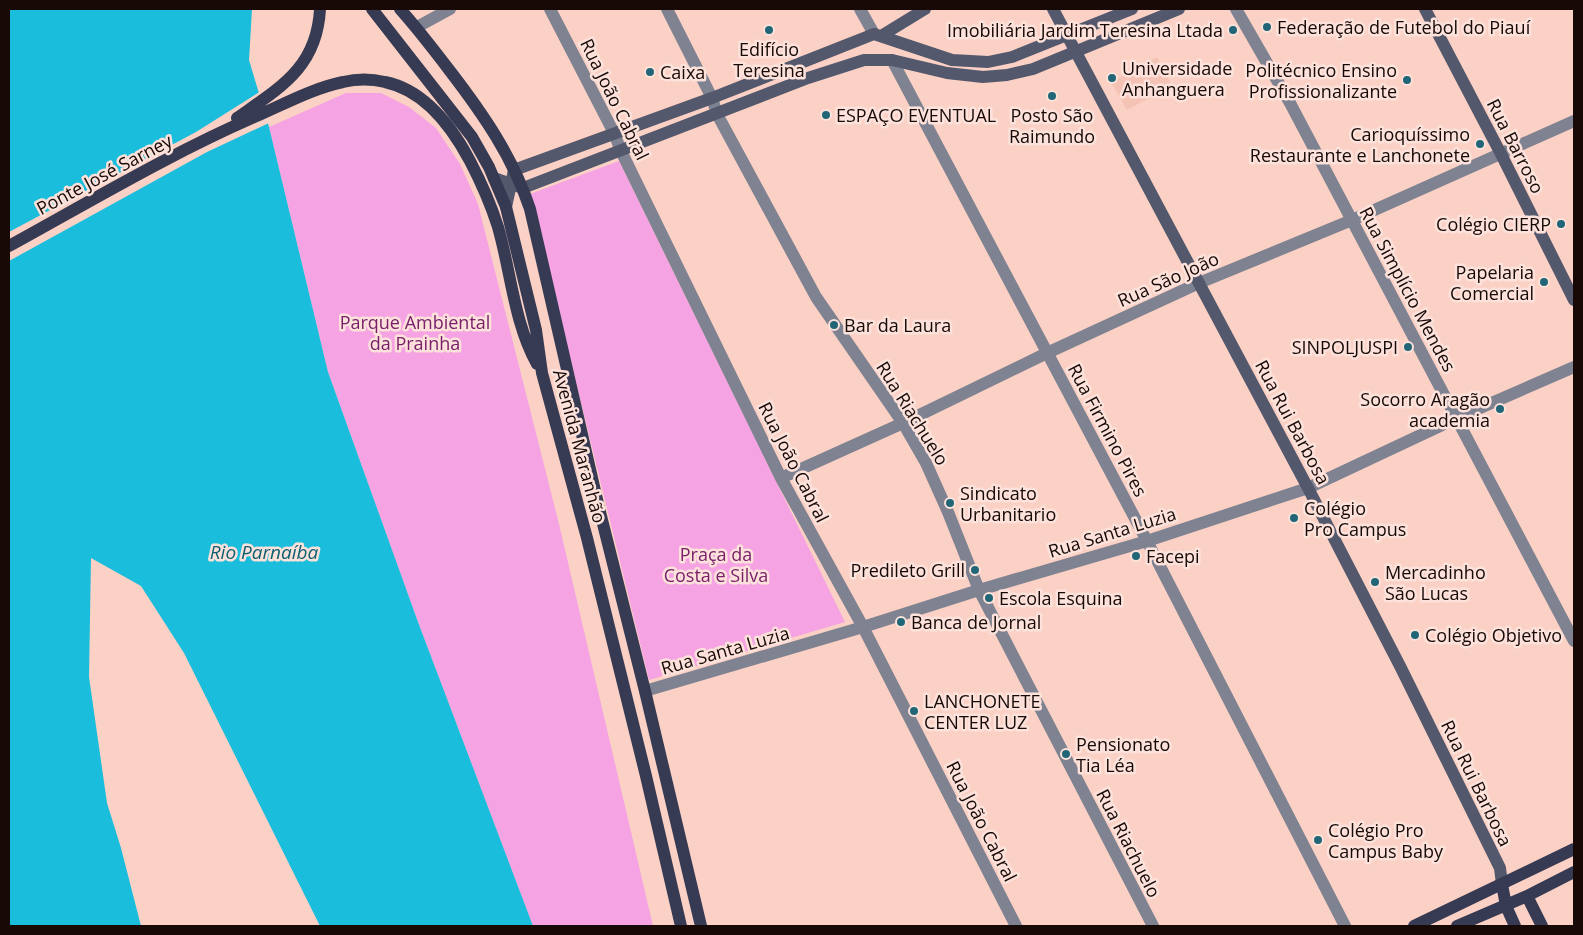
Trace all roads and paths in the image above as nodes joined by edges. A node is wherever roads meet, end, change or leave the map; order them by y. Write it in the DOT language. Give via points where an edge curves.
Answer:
graph roads {
  1 [pos="320,9"];
  2 [pos="372,9"];
  3 [pos="400,9"];
  4 [pos="450,9"];
  5 [pos="550,9"];
  6 [pos="667,9"];
  7 [pos="860,9"];
  8 [pos="925,9"];
  9 [pos="1053,9"];
  10 [pos="1132,9"];
  11 [pos="1179,9"];
  12 [pos="1236,9"];
  13 [pos="1426,9"];
  14 [pos="417,28"];
  15 [pos="877,35"];
  16 [pos="1067,35"];
  17 [pos="1074,51"];
  18 [pos="892,60"];
  19 [pos="712,98"];
  20 [pos="717,114"];
  21 [pos="1574,121"];
  22 [pos="614,133"];
  23 [pos="215,134"];
  24 [pos="621,151"];
  25 [pos="1501,154"];
  26 [pos="514,170"];
  27 [pos="494,178"];
  28 [pos="517,186"];
  29 [pos="506,207"];
  30 [pos="1352,220"];
  31 [pos="9,246"];
  32 [pos="1199,283"];
  33 [pos="1574,300"];
  34 [pos="1047,353"];
  35 [pos="1574,367"];
  36 [pos="542,373"];
  37 [pos="1457,418"];
  38 [pos="903,423"];
  39 [pos="781,478"];
  40 [pos="1308,488"];
  41 [pos="1147,541"];
  42 [pos="979,590"];
  43 [pos="863,627"];
  44 [pos="1574,641"];
  45 [pos="645,691"];
  46 [pos="1574,848"];
  47 [pos="1574,872"];
  48 [pos="1502,884"];
  49 [pos="1528,896"];
  50 [pos="1506,906"];
  51 [pos="681,926"];
  52 [pos="701,926"];
  53 [pos="1016,926"];
  54 [pos="1153,926"];
  55 [pos="1344,926"];
  56 [pos="1414,926"];
  57 [pos="1457,926"];
  58 [pos="1515,926"];
  59 [pos="1542,926"];
  1 -- 23 [label="main road, Ponte José Sarney" via="314,44 296,72"];
  2 -- 27 [label="main road, Avenida Maranhão" via="472,137"];
  3 -- 14 [label="main road, Avenida Maranhão"];
  4 -- 14 [label="street"];
  5 -- 22 [label="street, Rua João Cabral"];
  6 -- 19 [label="street, Rua Riachuelo"];
  7 -- 15 [label="street"];
  8 -- 15 [label="main road"];
  9 -- 16 [label="main road, Rua Rui Barbosa"];
  10 -- 16 [label="main road"];
  11 -- 17 [label="main road"];
  12 -- 30 [label="street, Rua Simplício Mendes"];
  13 -- 25 [label="main road, Rua Barroso"];
  14 -- 26 [label="main road, Avenida Maranhão" via="490,126"];
  15 -- 16 [label="main road" via="952,60 988,62 1012,57"];
  15 -- 19 [label="main road"];
  16 -- 17 [label="main road, Rua Rui Barbosa"];
  17 -- 18 [label="main road" via="1033,69 983,78"];
  17 -- 32 [label="main road, Rua Rui Barbosa"];
  18 -- 20 [label="main road" via="864,60 839,67"];
  18 -- 34 [label="street, Rua Firmino Pires"];
  19 -- 20 [label="street, Rua Riachuelo"];
  19 -- 22 [label="main road"];
  20 -- 24 [label="main road"];
  20 -- 38 [label="street, Rua Riachuelo" via="816,297"];
  21 -- 25 [label="street, Rua São João"];
  22 -- 24 [label="street, Rua João Cabral"];
  22 -- 26 [label="main road"];
  23 -- 31 [label="main road, Ponte José Sarney"];
  23 -- 36 [label="main road, Ponte José Sarney" via="344,82 375,80 418,96 448,126 469,160 498,227 524,335"];
  24 -- 28 [label="main road"];
  24 -- 39 [label="street, Rua João Cabral"];
  25 -- 30 [label="street, Rua São João"];
  25 -- 33 [label="main road, Rua Barroso"];
  26 -- 28 [label="main road, Avenida Maranhão"];
  27 -- 28 [label="main road"];
  27 -- 29 [label="main road, Avenida Maranhão"];
  28 -- 29 [label="main road"];
  28 -- 45 [label="main road, Avenida Maranhão" via="530,209"];
  29 -- 36 [label="main road, Avenida Maranhão" via="536,330"];
  30 -- 32 [label="street, Rua São João"];
  30 -- 37 [label="street, Rua Simplício Mendes"];
  32 -- 34 [label="street, Rua São João"];
  32 -- 40 [label="main road, Rua Rui Barbosa"];
  34 -- 38 [label="street, Rua São João"];
  34 -- 41 [label="street, Rua Firmino Pires"];
  35 -- 37 [label="street, Rua Santa Luzia"];
  36 -- 51 [label="main road, Avenida Maranhão" via="637,738"];
  37 -- 40 [label="street, Rua Santa Luzia"];
  37 -- 44 [label="street, Rua Simplício Mendes"];
  38 -- 39 [label="street, Rua São João"];
  38 -- 42 [label="street, Rua Riachuelo" via="938,488"];
  39 -- 43 [label="street, Rua João Cabral"];
  40 -- 41 [label="street, Rua Santa Luzia"];
  40 -- 48 [label="main road, Rua Rui Barbosa" via="1500,868"];
  41 -- 42 [label="street, Rua Santa Luzia"];
  41 -- 55 [label="street, Rua Firmino Pires"];
  42 -- 43 [label="street, Rua Santa Luzia"];
  42 -- 54 [label="street, Rua Riachuelo"];
  43 -- 45 [label="street, Rua Santa Luzia"];
  43 -- 53 [label="street, Rua João Cabral"];
  45 -- 52 [label="main road, Avenida Maranhão"];
  46 -- 48 [label="main road"];
  47 -- 49 [label="main road"];
  48 -- 50 [label="main road"];
  48 -- 56 [label="main road"];
  49 -- 50 [label="main road"];
  49 -- 59 [label="main road"];
  50 -- 57 [label="main road"];
  50 -- 58 [label="main road"];
}
